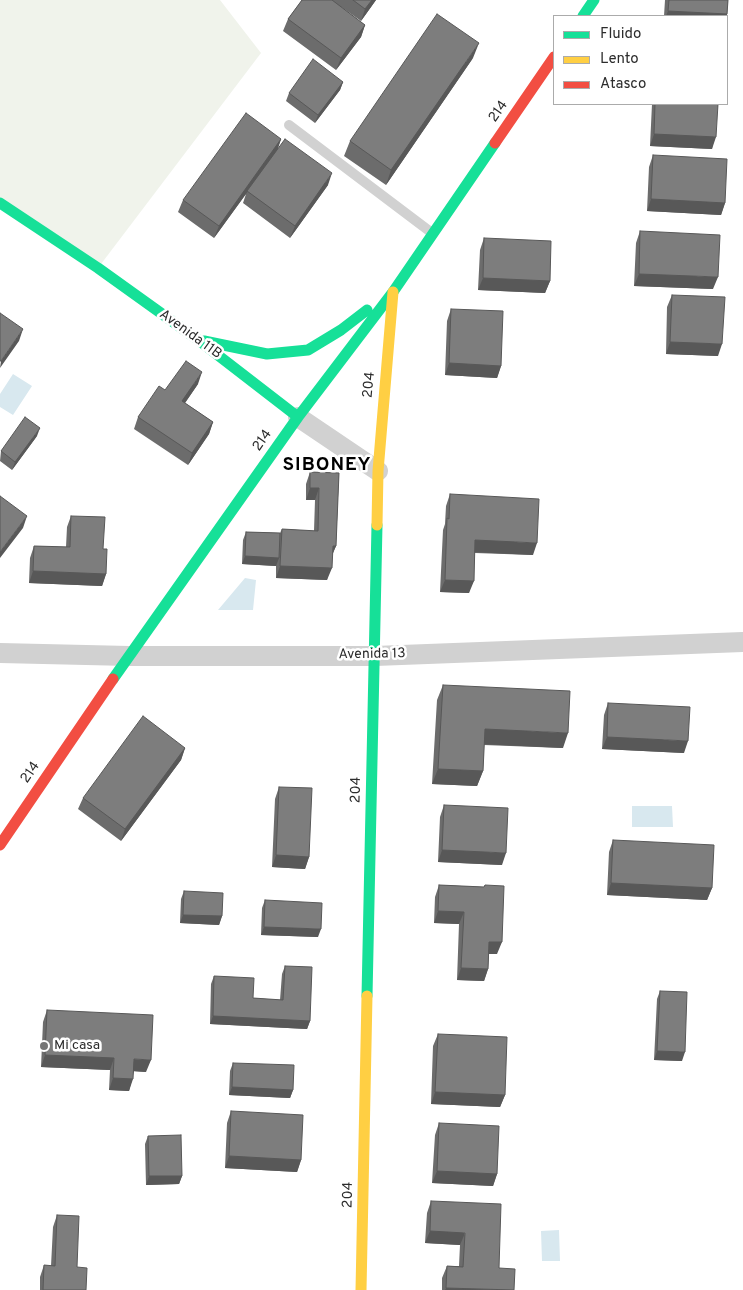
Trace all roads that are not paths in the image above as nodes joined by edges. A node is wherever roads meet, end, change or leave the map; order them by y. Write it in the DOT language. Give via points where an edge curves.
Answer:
graph roads {
  1 [pos="594,0"];
  2 [pos="584,15"];
  3 [pos="553,59"];
  4 [pos="289,124"];
  5 [pos="0,203"];
  6 [pos="432,234"];
  7 [pos="393,292"];
  8 [pos="197,339"];
  9 [pos="298,417"];
  10 [pos="378,471"];
  11 [pos="743,642"];
  12 [pos="0,653"];
  13 [pos="129,656"];
  14 [pos="375,656"];
  15 [pos="0,845"];
  16 [pos="361,1290"];
  1 -- 2 [label="street"];
  3 -- 6 [label="street, 214"];
  4 -- 6 [label="lane"];
  5 -- 8 [label="street, Avenida 11B"];
  6 -- 7 [label="street, 214"];
  7 -- 8 [label="street" via="308,350 267,354"];
  7 -- 9 [label="street, 214"];
  7 -- 10 [label="street, 204"];
  8 -- 9 [label="street, Avenida 11B"];
  9 -- 10 [label="street, Avenida 11B"];
  9 -- 13 [label="street, 214"];
  10 -- 14 [label="street, 204"];
  11 -- 14 [label="street, Avenida 13"];
  12 -- 13 [label="street, Avenida 13"];
  13 -- 14 [label="street, Avenida 13"];
  13 -- 15 [label="street, 214"];
  14 -- 16 [label="street, 204"];
}
